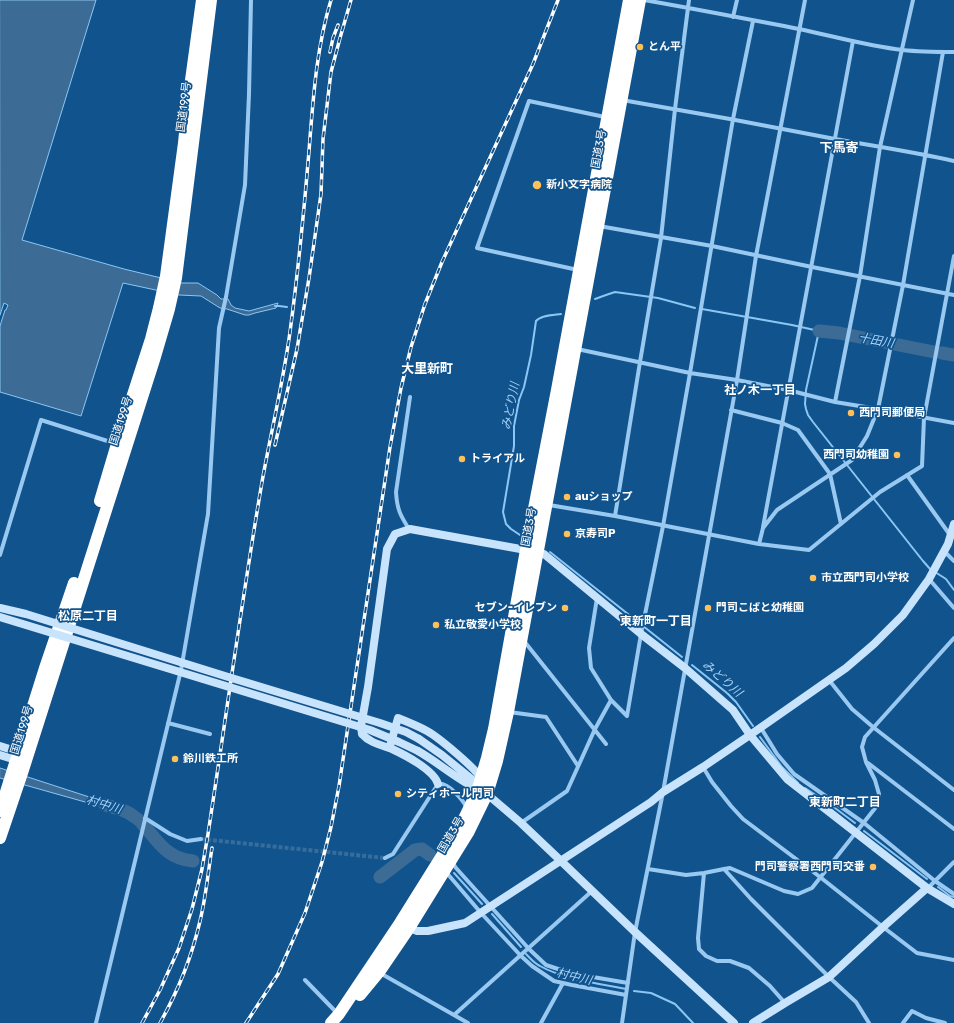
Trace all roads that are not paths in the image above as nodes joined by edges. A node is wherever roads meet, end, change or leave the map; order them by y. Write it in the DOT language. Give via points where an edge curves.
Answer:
graph roads {
  1 [pos="202,0"];
  2 [pos="211,0"];
  3 [pos="251,0"];
  4 [pos="629,0"];
  5 [pos="640,0"];
  6 [pos="644,0"];
  7 [pos="688,0"];
  8 [pos="737,0"];
  9 [pos="805,0"];
  10 [pos="913,0"];
  11 [pos="688,7"];
  12 [pos="733,17"];
  13 [pos="753,21"];
  14 [pos="799,30"];
  15 [pos="853,41"];
  16 [pos="902,50"];
  17 [pos="943,52"];
  18 [pos="954,52"];
  19 [pos="616,99"];
  20 [pos="675,109"];
  21 [pos="608,117"];
  22 [pos="733,119"];
  23 [pos="781,128"];
  24 [pos="835,139"];
  25 [pos="880,147"];
  26 [pos="926,155"];
  27 [pos="954,161"];
  28 [pos="593,225"];
  29 [pos="661,238"];
  30 [pos="712,246"];
  31 [pos="756,256"];
  32 [pos="954,256"];
  33 [pos="812,267"];
  34 [pos="584,272"];
  35 [pos="860,276"];
  36 [pos="171,277"];
  37 [pos="903,285"];
  38 [pos="947,293"];
  39 [pos="954,295"];
  40 [pos="570,347"];
  41 [pos="640,362"];
  42 [pos="690,373"];
  43 [pos="737,380"];
  44 [pos="788,390"];
  45 [pos="410,397"];
  46 [pos="835,402"];
  47 [pos="878,409"];
  48 [pos="732,410"];
  49 [pos="924,418"];
  50 [pos="782,423"];
  51 [pos="954,423"];
  52 [pos="122,445"];
  53 [pos="830,474"];
  54 [pos="908,475"];
  55 [pos="546,504"];
  56 [pos="615,516"];
  57 [pos="841,524"];
  58 [pos="954,524"];
  59 [pos="663,526"];
  60 [pos="763,528"];
  61 [pos="410,529"];
  62 [pos="710,535"];
  63 [pos="950,535"];
  64 [pos="759,544"];
  65 [pos="532,551"];
  66 [pos="944,551"];
  67 [pos="0,555"];
  68 [pos="954,561"];
  69 [pos="930,577"];
  70 [pos="597,598"];
  71 [pos="0,608"];
  72 [pos="954,608"];
  73 [pos="0,617"];
  74 [pos="642,633"];
  75 [pos="954,638"];
  76 [pos="522,639"];
  77 [pos="685,668"];
  78 [pos="830,680"];
  79 [pos="610,700"];
  80 [pos="508,712"];
  81 [pos="168,723"];
  82 [pos="873,727"];
  83 [pos="761,728"];
  84 [pos="595,730"];
  85 [pos="210,734"];
  86 [pos="750,735"];
  87 [pos="606,744"];
  88 [pos="0,746"];
  89 [pos="389,748"];
  90 [pos="0,755"];
  91 [pos="866,762"];
  92 [pos="19,763"];
  93 [pos="578,766"];
  94 [pos="704,767"];
  95 [pos="438,784"];
  96 [pos="481,786"];
  97 [pos="12,790"];
  98 [pos="954,790"];
  99 [pos="663,792"];
  100 [pos="468,810"];
  101 [pos="0,812"];
  102 [pos="145,818"];
  103 [pos="521,823"];
  104 [pos="864,823"];
  105 [pos="954,829"];
  106 [pos="856,832"];
  107 [pos="0,838"];
  108 [pos="201,839"];
  109 [pos="385,858"];
  110 [pos="561,861"];
  111 [pos="954,862"];
  112 [pos="448,866"];
  113 [pos="648,869"];
  114 [pos="724,869"];
  115 [pos="704,873"];
  116 [pos="820,878"];
  117 [pos="935,880"];
  118 [pos="927,888"];
  119 [pos="593,891"];
  120 [pos="954,894"];
  121 [pos="954,904"];
  122 [pos="491,907"];
  123 [pos="481,913"];
  124 [pos="404,926"];
  125 [pos="883,927"];
  126 [pos="635,932"];
  127 [pos="529,949"];
  128 [pos="521,956"];
  129 [pos="954,960"];
  130 [pos="379,972"];
  131 [pos="829,978"];
  132 [pos="305,980"];
  133 [pos="563,983"];
  134 [pos="628,983"];
  135 [pos="626,995"];
  136 [pos="785,1003"];
  137 [pos="454,1015"];
  138 [pos="335,1019"];
  139 [pos="96,1023"];
  140 [pos="468,1023"];
  141 [pos="541,1023"];
  142 [pos="622,1023"];
  143 [pos="734,1023"];
  144 [pos="753,1023"];
  145 [pos="869,1023"];
  146 [pos="903,1023"];
  147 [pos="945,1023"];
  1 -- 36 [label="highway, 国道199号" via="188,102"];
  2 -- 36 [label="highway, 国道199号"];
  3 -- 81 [label="street" via="245,185 219,328 208,514 181,670"];
  4 -- 19 [label="highway, 国道3号"];
  5 -- 19 [label="highway, 国道3号"];
  6 -- 11 [label="street"];
  7 -- 11 [label="street"];
  8 -- 12 [label="street"];
  9 -- 14 [label="street"];
  10 -- 16 [label="street"];
  11 -- 12 [label="street"];
  11 -- 20 [label="street"];
  12 -- 13 [label="street"];
  13 -- 14 [label="street"];
  13 -- 22 [label="street"];
  14 -- 15 [label="street"];
  14 -- 23 [label="street"];
  15 -- 16 [label="street"];
  15 -- 24 [label="street"];
  16 -- 17 [label="street"];
  16 -- 25 [label="street"];
  17 -- 18 [label="street"];
  17 -- 26 [label="street"];
  19 -- 20 [label="street"];
  19 -- 21 [label="highway, 国道3号"];
  19 -- 28 [label="highway, 国道3号"];
  20 -- 22 [label="street"];
  20 -- 29 [label="street"];
  21 -- 28 [label="highway, 国道3号"];
  21 -- 34 [label="street" via="529,101 477,248"];
  22 -- 23 [label="street"];
  22 -- 30 [label="street"];
  23 -- 24 [label="street"];
  23 -- 31 [label="street"];
  24 -- 25 [label="street"];
  24 -- 33 [label="street"];
  25 -- 26 [label="street"];
  25 -- 35 [label="street"];
  26 -- 27 [label="street"];
  26 -- 37 [label="street"];
  28 -- 29 [label="street"];
  28 -- 34 [label="highway, 国道3号"];
  29 -- 30 [label="street"];
  29 -- 41 [label="street"];
  30 -- 31 [label="street"];
  30 -- 42 [label="street"];
  31 -- 33 [label="street"];
  31 -- 43 [label="street"];
  32 -- 38 [label="street"];
  33 -- 35 [label="street"];
  33 -- 44 [label="street"];
  34 -- 40 [label="highway, 国道3号"];
  35 -- 37 [label="street"];
  35 -- 46 [label="street"];
  36 -- 52 [label="highway, 国道199号" via="164,308 145,358"];
  37 -- 38 [label="street"];
  37 -- 47 [label="street"];
  38 -- 39 [label="street"];
  38 -- 49 [label="street"];
  40 -- 41 [label="street"];
  40 -- 55 [label="highway, 国道3号"];
  40 -- 65 [label="highway, 国道3号"];
  41 -- 42 [label="street"];
  41 -- 56 [label="street"];
  42 -- 43 [label="street"];
  42 -- 59 [label="street"];
  43 -- 44 [label="street"];
  43 -- 48 [label="street"];
  44 -- 46 [label="street"];
  44 -- 50 [label="street"];
  45 -- 61 [label="street" via="396,492 401,516"];
  46 -- 47 [label="street"];
  47 -- 49 [label="street"];
  47 -- 53 [label="street" via="867,436 852,460"];
  48 -- 50 [label="street"];
  48 -- 62 [label="street"];
  49 -- 51 [label="street"];
  49 -- 54 [label="street" via="922,466"];
  50 -- 53 [label="street" via="798,430"];
  50 -- 60 [label="street"];
  52 -- 67 [label="street" via="41,420"];
  52 -- 92 [label="highway, 国道199号" via="104,490 45,668"];
  53 -- 57 [label="street"];
  53 -- 60 [label="street" via="777,510"];
  54 -- 57 [label="street" via="880,492"];
  54 -- 63 [label="street"];
  55 -- 56 [label="street"];
  55 -- 65 [label="highway, 国道3号"];
  56 -- 59 [label="street"];
  57 -- 64 [label="street" via="809,550"];
  58 -- 63 [label="street"];
  59 -- 62 [label="street"];
  59 -- 74 [label="street"];
  60 -- 64 [label="street"];
  61 -- 65 [label="street"];
  61 -- 89 [label="street" via="395,534 387,549 361,726 365,737"];
  62 -- 64 [label="street"];
  62 -- 77 [label="street"];
  63 -- 66 [label="street"];
  65 -- 70 [label="street" via="544,554"];
  65 -- 76 [label="highway, 国道3号"];
  65 -- 96 [label="highway, 国道3号"];
  66 -- 68 [label="street"];
  66 -- 69 [label="street"];
  69 -- 72 [label="street"];
  69 -- 78 [label="street" via="903,615 874,644"];
  70 -- 74 [label="street"];
  70 -- 79 [label="street" via="589,648 591,668"];
  71 -- 96 [label="street, bridge" via="380,722 419,739"];
  73 -- 96 [label="street, bridge" via="370,730 418,751"];
  74 -- 77 [label="street"];
  74 -- 79 [label="street" via="626,716"];
  75 -- 82 [label="street"];
  76 -- 80 [label="highway, 国道3号"];
  76 -- 84 [label="street"];
  77 -- 86 [label="street" via="732,710"];
  77 -- 99 [label="street"];
  78 -- 82 [label="street" via="852,709"];
  78 -- 83 [label="street"];
  79 -- 84 [label="street"];
  80 -- 93 [label="street" via="546,717"];
  80 -- 96 [label="highway, 国道3号" via="497,761"];
  81 -- 85 [label="street"];
  81 -- 102 [label="street"];
  82 -- 91 [label="street" via="865,736 862,747"];
  82 -- 98 [label="street"];
  83 -- 86 [label="street"];
  83 -- 104 [label="street" via="777,754 794,774"];
  84 -- 87 [label="street"];
  84 -- 93 [label="street"];
  86 -- 94 [label="street"];
  86 -- 106 [label="street" via="787,779"];
  88 -- 92 [label="street"];
  89 -- 95 [label="street" via="427,770"];
  89 -- 96 [label="street" via="398,718 428,732 460,757"];
  90 -- 92 [label="street"];
  91 -- 104 [label="street" via="879,794 876,807"];
  91 -- 105 [label="street"];
  92 -- 97 [label="highway, 国道199号"];
  93 -- 103 [label="street" via="567,791"];
  94 -- 99 [label="street"];
  94 -- 116 [label="street" via="712,782 743,819"];
  95 -- 100 [label="street" via="442,783 457,794"];
  95 -- 109 [label="street" via="393,854"];
  96 -- 100 [label="highway, 国道3号"];
  96 -- 103 [label="street"];
  96 -- 112 [label="highway, 国道3号" via="469,831"];
  97 -- 101 [label="highway, 国道199号"];
  97 -- 107 [label="highway, 国道199号"];
  99 -- 110 [label="street"];
  99 -- 113 [label="street"];
  100 -- 124 [label="highway, 国道3号"];
  102 -- 108 [label="street" via="170,834 187,841"];
  102 -- 139 [label="street"];
  103 -- 110 [label="street"];
  104 -- 106 [label="street"];
  104 -- 117 [label="street"];
  106 -- 116 [label="street"];
  106 -- 118 [label="street"];
  110 -- 119 [label="street"];
  110 -- 122 [label="street"];
  111 -- 117 [label="street"];
  112 -- 122 [label="street" via="456,868"];
  112 -- 123 [label="street"];
  112 -- 124 [label="highway, 国道3号"];
  113 -- 115 [label="street" via="686,875"];
  113 -- 126 [label="street"];
  114 -- 115 [label="street"];
  114 -- 116 [label="street" via="730,868 784,892 798,894 812,888"];
  114 -- 131 [label="street"];
  115 -- 136 [label="street" via="699,949 717,961 730,961 749,968"];
  116 -- 125 [label="street"];
  117 -- 118 [label="street"];
  117 -- 120 [label="street"];
  118 -- 121 [label="street"];
  118 -- 125 [label="street"];
  119 -- 126 [label="street"];
  119 -- 127 [label="street"];
  122 -- 123 [label="street"];
  122 -- 127 [label="street"];
  123 -- 124 [label="street" via="465,923 428,931"];
  123 -- 128 [label="street"];
  124 -- 130 [label="highway, 国道3号"];
  124 -- 138 [label="highway, 国道3号"];
  125 -- 129 [label="street" via="917,953"];
  125 -- 131 [label="street"];
  126 -- 134 [label="street"];
  126 -- 143 [label="street"];
  127 -- 128 [label="street"];
  127 -- 134 [label="street" via="546,965"];
  128 -- 133 [label="street" via="554,981"];
  128 -- 137 [label="street"];
  130 -- 137 [label="street"];
  130 -- 138 [label="highway, 国道3号" via="356,1000"];
  131 -- 136 [label="street"];
  131 -- 145 [label="street" via="856,1002"];
  132 -- 138 [label="street"];
  133 -- 135 [label="street"];
  133 -- 141 [label="street"];
  134 -- 135 [label="street"];
  135 -- 142 [label="street"];
  136 -- 144 [label="street"];
  137 -- 140 [label="street"];
  146 -- 147 [label="street" via="912,1011"];
}
